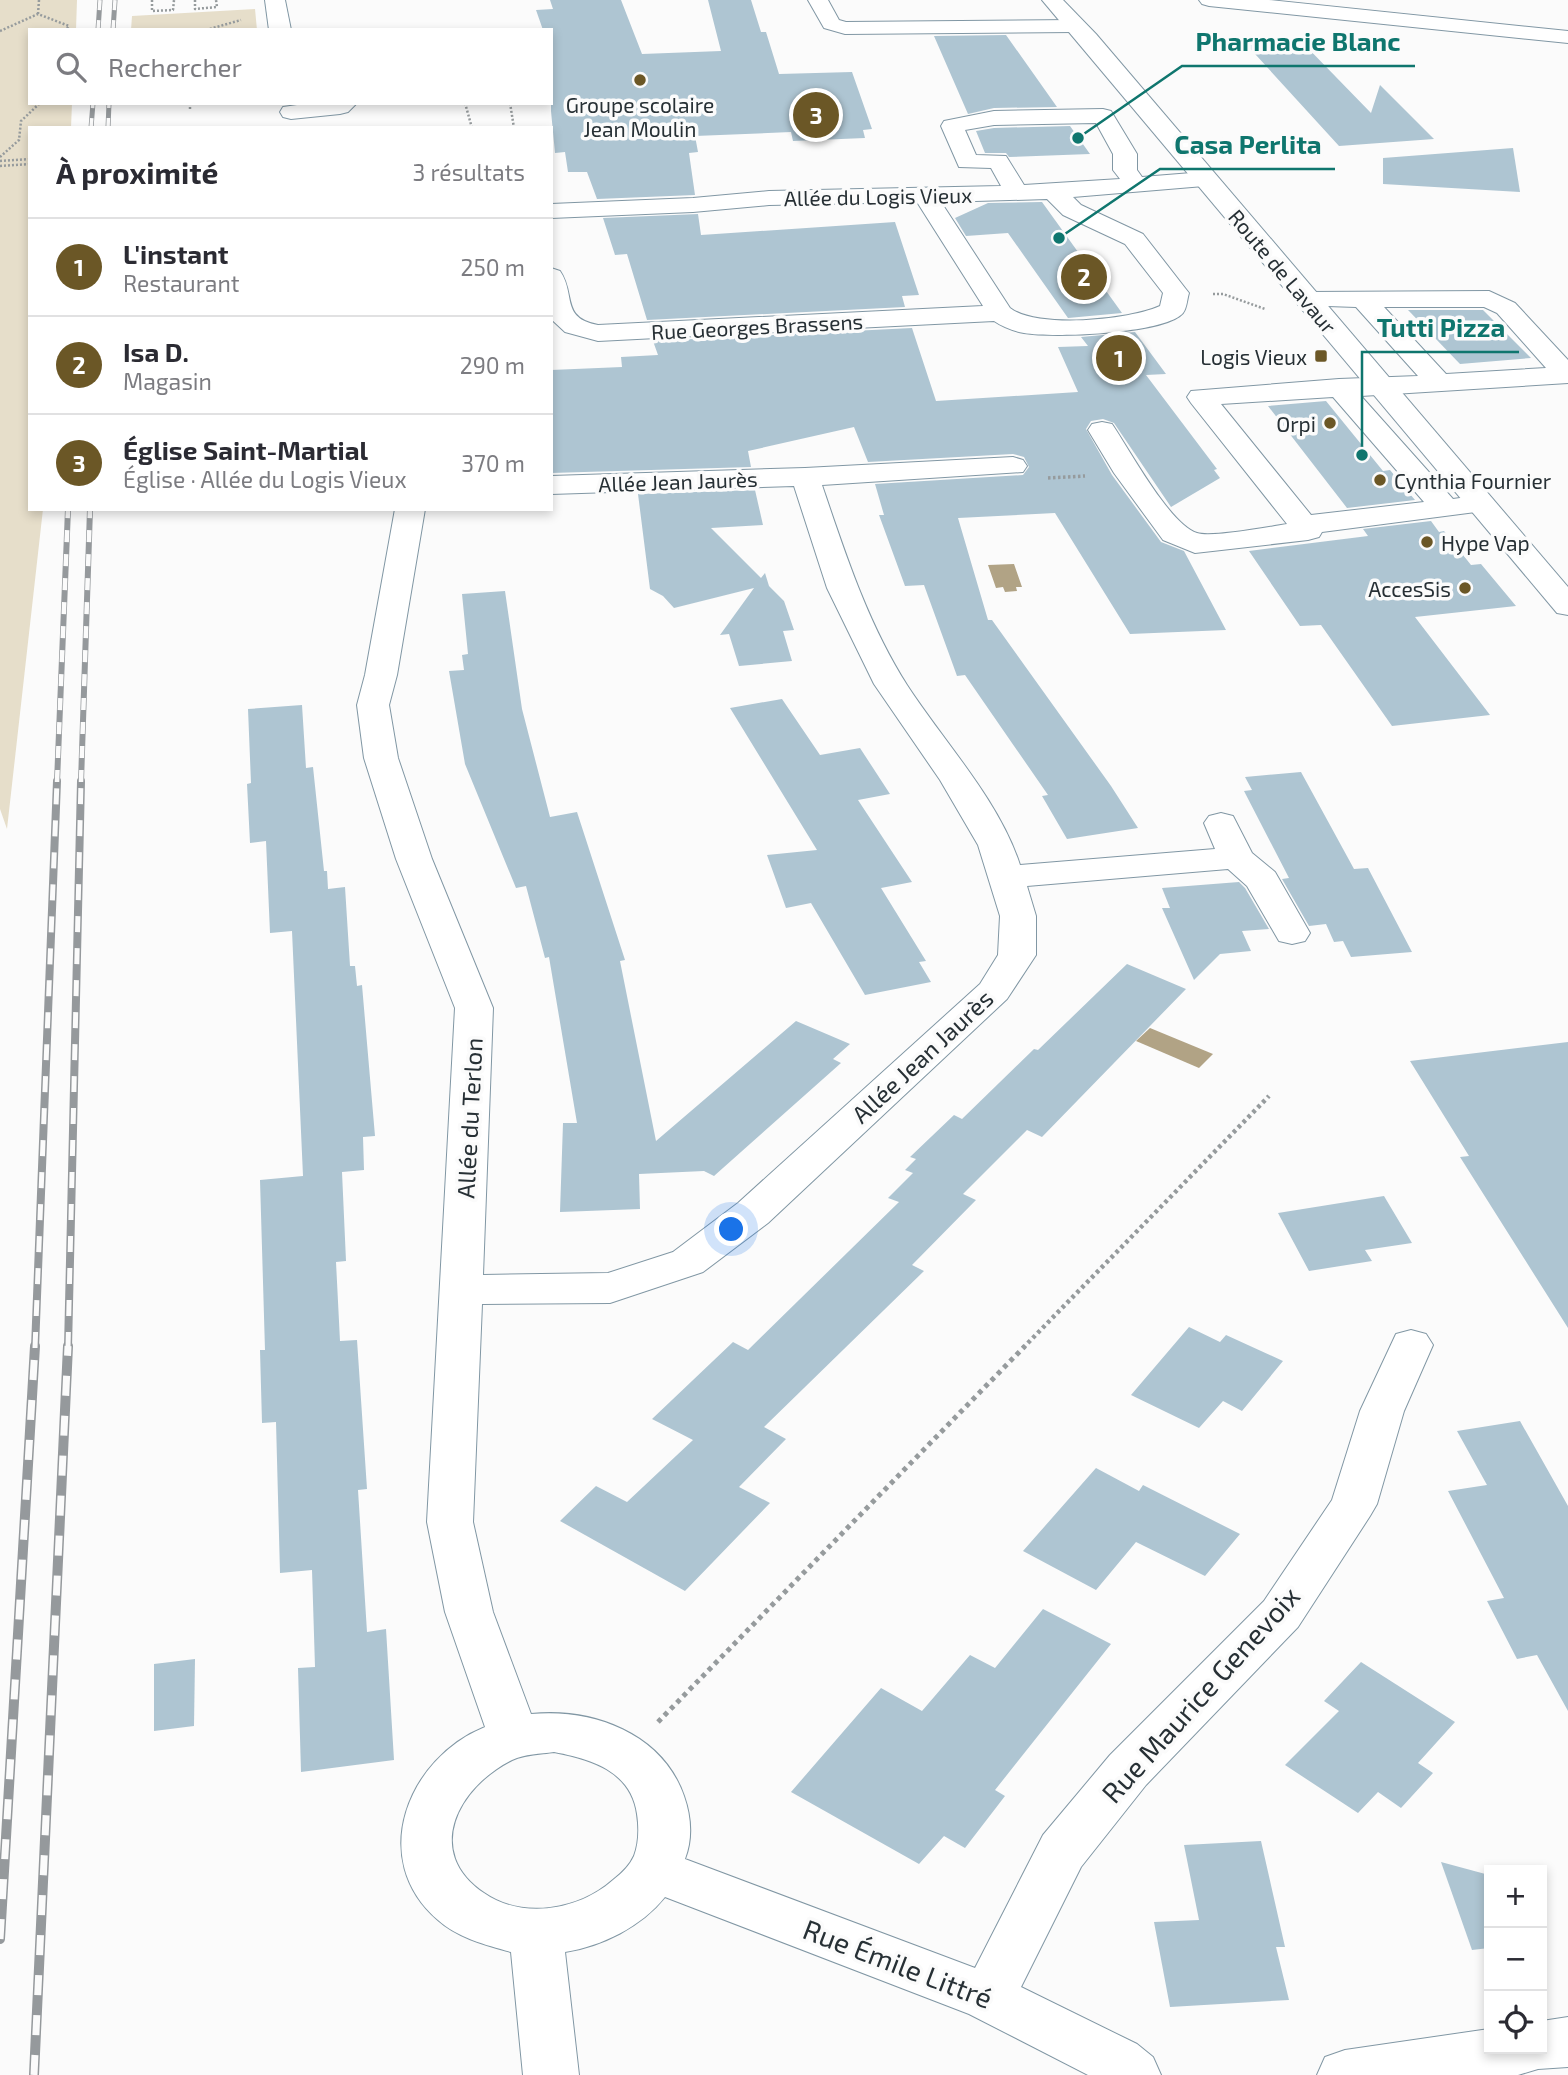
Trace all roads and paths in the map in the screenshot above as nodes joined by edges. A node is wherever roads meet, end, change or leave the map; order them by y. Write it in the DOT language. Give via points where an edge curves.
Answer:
graph roads {
  1 [pos="39,0"];
  2 [pos="152,0"];
  3 [pos="174,0"];
  4 [pos="195,0"];
  5 [pos="216,0"];
  6 [pos="275,0"];
  7 [pos="818,0"];
  8 [pos="1052,0"];
  9 [pos="1209,0"];
  10 [pos="1091,7"];
  11 [pos="38,14"];
  12 [pos="247,19"];
  13 [pos="1016,27"];
  14 [pos="68,28"];
  15 [pos="213,28"];
  16 [pos="280,28"];
  17 [pos="0,31"];
  18 [pos="1081,33"];
  19 [pos="1568,37"];
  20 [pos="1030,48"];
  21 [pos="38,105"];
  22 [pos="190,105"];
  23 [pos="340,105"];
  24 [pos="466,105"];
  25 [pos="510,105"];
  26 [pos="190,109"];
  27 [pos="291,114"];
  28 [pos="471,126"];
  29 [pos="514,126"];
  30 [pos="0,161"];
  31 [pos="28,162"];
  32 [pos="1204,179"];
  33 [pos="1136,185"];
  34 [pos="1053,192"];
  35 [pos="1017,193"];
  36 [pos="925,196"];
  37 [pos="553,211"];
  38 [pos="553,285"];
  39 [pos="1176,293"];
  40 [pos="1308,300"];
  41 [pos="1363,300"];
  42 [pos="1276,312"];
  43 [pos="1000,313"];
  44 [pos="1439,383"];
  45 [pos="1381,386"];
  46 [pos="1339,387"];
  47 [pos="1102,430"];
  48 [pos="1013,466"];
  49 [pos="805,477"];
  50 [pos="553,485"];
  51 [pos="1481,504"];
  52 [pos="1445,508"];
  53 [pos="410,511"];
  54 [pos="1303,524"];
  55 [pos="1568,606"];
  56 [pos="1221,823"];
  57 [pos="1236,858"];
  58 [pos="1006,877"];
  59 [pos="1293,933"];
  60 [pos="1269,1096"];
  61 [pos="461,1290"];
  62 [pos="1411,1345"];
  63 [pos="514,1737"];
  64 [pos="627,1754"];
  65 [pos="654,1870"];
  66 [pos="536,1933"];
  67 [pos="988,1997"];
  68 [pos="1568,2042"];
  69 [pos="1547,2045"];
  70 [pos="1490,2054"];
  71 [pos="551,2075"];
  72 [pos="1133,2075"];
  73 [pos="1345,2075"];
  1 -- 11 [label="path"];
  2 -- 3 [label="path" via="152,11 173,10"];
  4 -- 5 [label="path" via="195,9 217,8"];
  6 -- 16 [label="street"];
  7 -- 13 [label="street" via="831,24 845,28"];
  8 -- 18 [label="street, Route de Lavaur"];
  9 -- 19 [label="street" via="1489,20"];
  10 -- 18 [label="street"];
  11 -- 14 [label="path"];
  11 -- 17 [label="path"];
  12 -- 15 [label="path"];
  13 -- 18 [label="street"];
  13 -- 20 [label="street"];
  18 -- 32 [label="street, Route de Lavaur"];
  21 -- 30 [label="path" via="21,121 19,140"];
  22 -- 26 [label="path"];
  23 -- 27 [label="street"];
  24 -- 28 [label="path"];
  25 -- 29 [label="path"];
  30 -- 31 [label="path"];
  32 -- 33 [label="street, Allée du Logis Vieux"];
  32 -- 40 [label="street, Route de Lavaur"];
  33 -- 34 [label="street, Allée du Logis Vieux"];
  33 -- 35 [label="street" via="1103,116 994,118 952,126 967,162 998,161"];
  34 -- 35 [label="street, Allée du Logis Vieux"];
  34 -- 39 [label="street" via="1072,210 1135,239"];
  35 -- 36 [label="street, Allée du Logis Vieux"];
  36 -- 37 [label="street, Allée du Logis Vieux" via="769,198"];
  36 -- 43 [label="street"];
  38 -- 43 [label="street, Rue Georges Brassens" via="560,316 568,325 598,333"];
  39 -- 42 [label="path" via="1223,294"];
  39 -- 43 [label="street" via="1172,310 1091,335 1023,325"];
  40 -- 41 [label="street"];
  40 -- 45 [label="street, Route de Lavaur"];
  41 -- 44 [label="street"];
  41 -- 44 [label="street" via="1496,301 1567,375"];
  44 -- 45 [label="street"];
  45 -- 46 [label="street"];
  45 -- 51 [label="street, Route de Lavaur"];
  46 -- 52 [label="street"];
  46 -- 54 [label="street" via="1200,397"];
  47 -- 54 [label="street" via="1174,534 1195,544 1308,531"];
  48 -- 49 [label="street, Allée Jean Jaurès"];
  49 -- 50 [label="street, Allée Jean Jaurès"];
  49 -- 58 [label="street, Allée Jean Jaurès" via="842,588 890,684 957,780 996,845"];
  51 -- 52 [label="street"];
  51 -- 55 [label="street, Route de Lavaur"];
  52 -- 54 [label="street"];
  53 -- 61 [label="street, Allée du Terlon" via="373,705 381,758 414,859 474,1008"];
  56 -- 57 [label="street"];
  57 -- 58 [label="street"];
  57 -- 59 [label="street" via="1262,880"];
  58 -- 61 [label="street, Allée Jean Jaurès" via="1018,916 1017,954 994,990 743,1221 688,1262 610,1287"];
  60 -- 64 [label="path"];
  61 -- 63 [label="street, Allée du Terlon" via="450,1522 469,1612"];
  62 -- 67 [label="street, Rue Maurice Genevoix" via="1382,1411 1354,1504 1280,1614 1128,1770 1062,1851"];
  63 -- 64 [label="street" via="554,1732 593,1738"];
  63 -- 66 [label="street" via="482,1751 454,1772 435,1799 426,1829 429,1860 442,1889 467,1912 500,1927"];
  64 -- 65 [label="street" via="650,1777 663,1806 664,1838"];
  65 -- 66 [label="street" via="634,1895 606,1915 573,1928"];
  65 -- 67 [label="street, Rue Émile Littré"];
  66 -- 71 [label="street"];
  67 -- 72 [label="street, Rue Émile Littré" via="1117,2062"];
  68 -- 69 [label="street"];
  70 -- 73 [label="street"];
}
